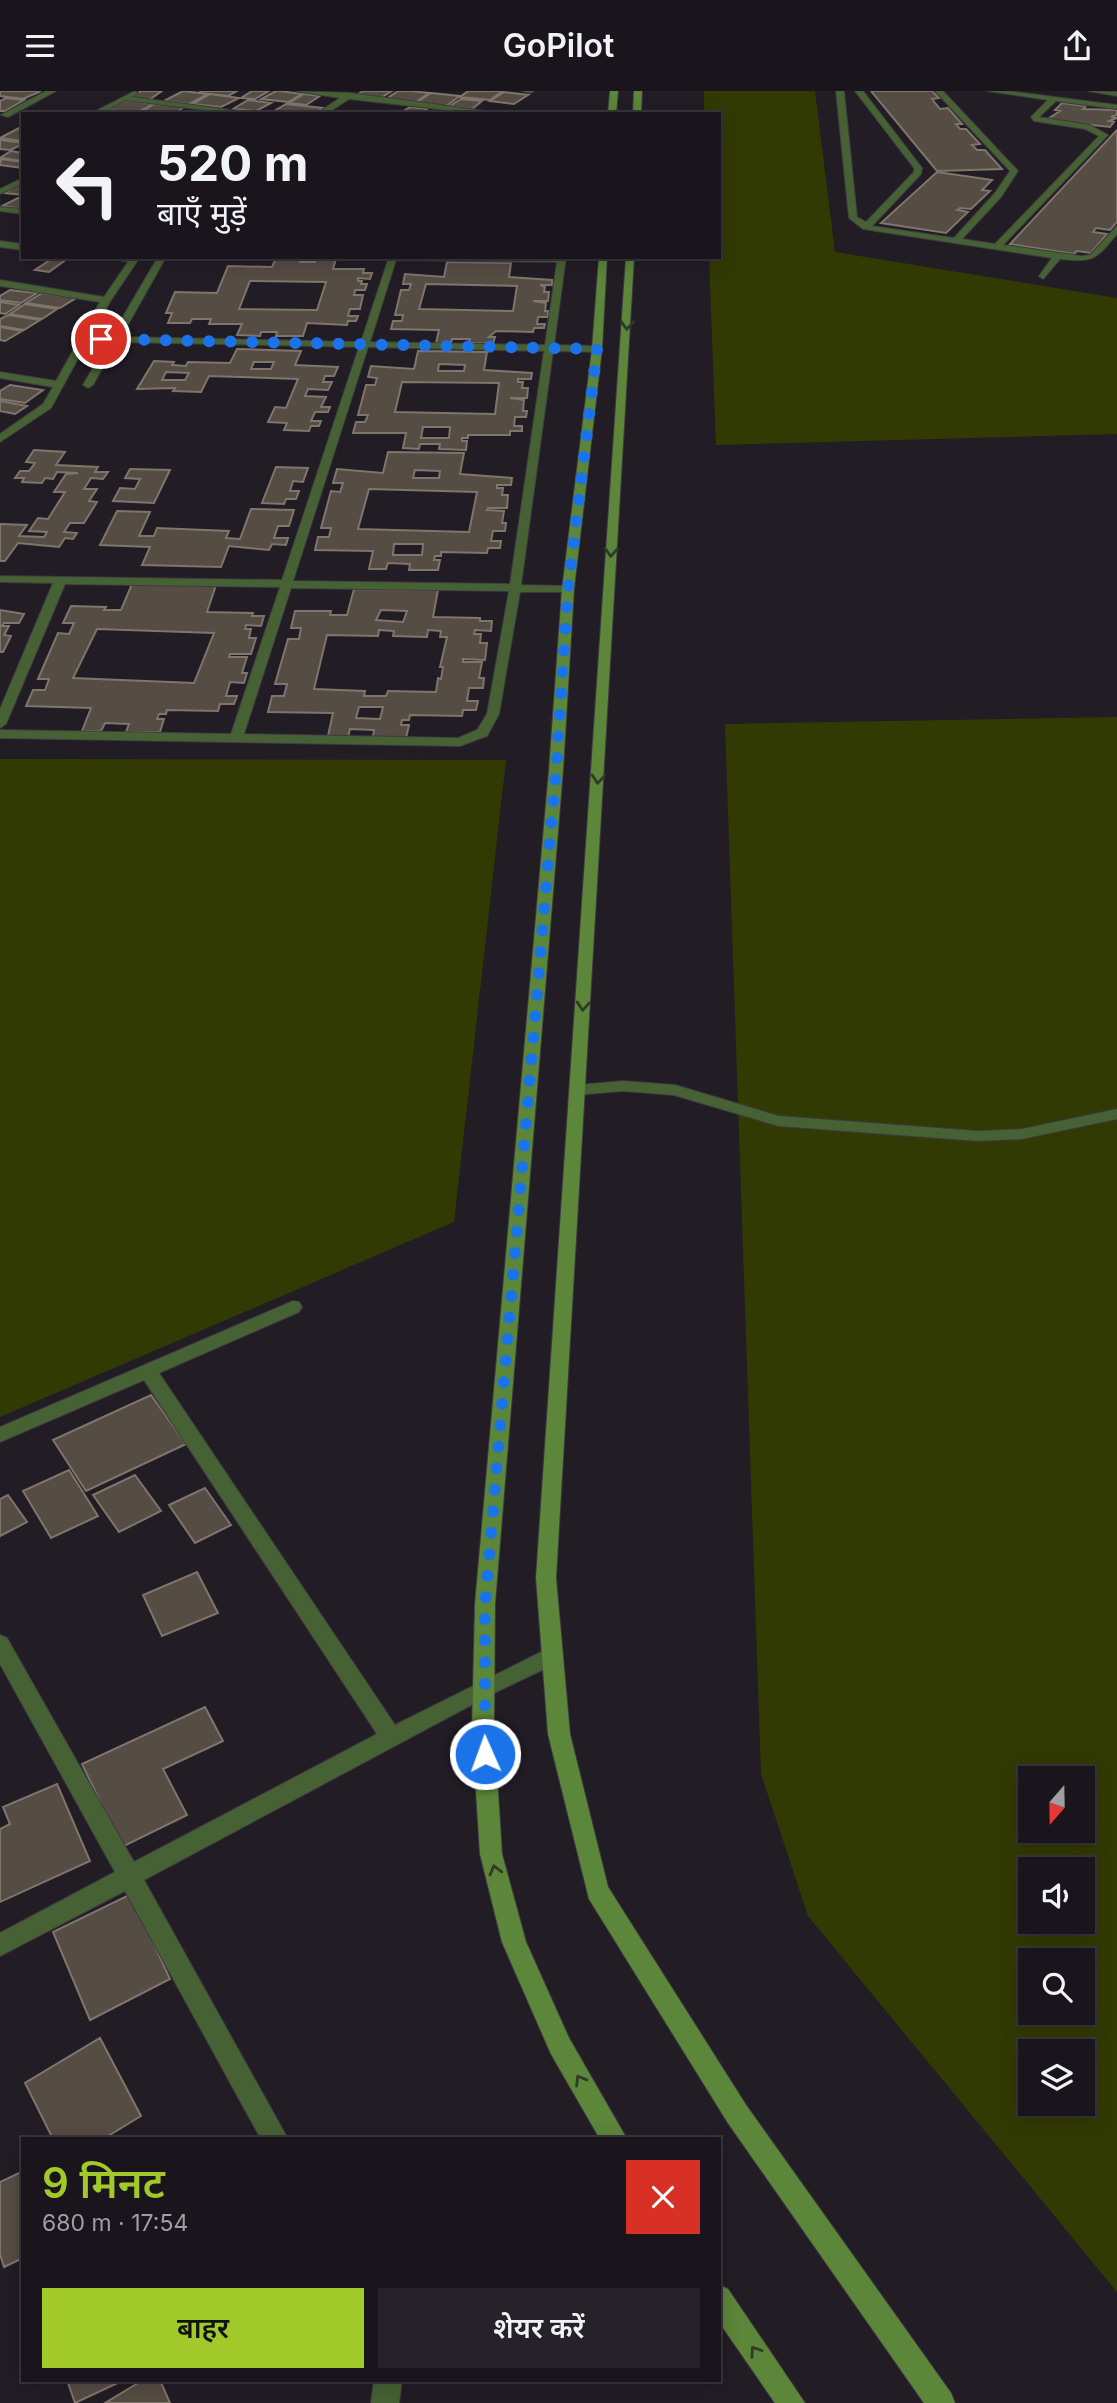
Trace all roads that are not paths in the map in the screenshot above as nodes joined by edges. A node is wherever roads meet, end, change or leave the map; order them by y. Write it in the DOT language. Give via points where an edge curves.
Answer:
graph roads {
  1 [pos="52,91"];
  2 [pos="137,91"];
  3 [pos="299,91"];
  4 [pos="356,91"];
  5 [pos="614,91"];
  6 [pos="638,91"];
  7 [pos="840,91"];
  8 [pos="859,91"];
  9 [pos="939,91"];
  10 [pos="991,91"];
  11 [pos="1092,91"];
  12 [pos="1117,94"];
  13 [pos="348,96"];
  14 [pos="123,98"];
  15 [pos="1054,99"];
  16 [pos="1117,107"];
  17 [pos="98,112"];
  18 [pos="240,112"];
  19 [pos="323,112"];
  20 [pos="487,112"];
  21 [pos="612,112"];
  22 [pos="637,112"];
  23 [pos="2,115"];
  24 [pos="21,118"];
  25 [pos="21,181"];
  26 [pos="0,192"];
  27 [pos="0,209"];
  28 [pos="21,212"];
  29 [pos="866,226"];
  30 [pos="1117,229"];
  31 [pos="956,241"];
  32 [pos="0,244"];
  33 [pos="21,247"];
  34 [pos="997,247"];
  35 [pos="1058,257"];
  36 [pos="135,259"];
  37 [pos="161,259"];
  38 [pos="392,259"];
  39 [pos="562,259"];
  40 [pos="603,259"];
  41 [pos="630,259"];
  42 [pos="1043,276"];
  43 [pos="0,283"];
  44 [pos="106,300"];
  45 [pos="83,339"];
  46 [pos="116,339"];
  47 [pos="365,344"];
  48 [pos="549,348"];
  49 [pos="597,349"];
  50 [pos="0,375"];
  51 [pos="60,385"];
  52 [pos="88,385"];
  53 [pos="606,389"];
  54 [pos="0,439"];
  55 [pos="0,579"];
  56 [pos="61,579"];
  57 [pos="287,584"];
  58 [pos="515,587"];
  59 [pos="568,589"];
  60 [pos="0,725"];
  61 [pos="0,734"];
  62 [pos="236,739"];
  63 [pos="578,1090"];
  64 [pos="1117,1114"];
  65 [pos="293,1307"];
  66 [pos="148,1371"];
  67 [pos="0,1435"];
  68 [pos="0,1644"];
  69 [pos="552,1656"];
  70 [pos="484,1688"];
  71 [pos="391,1737"];
  72 [pos="129,1877"];
  73 [pos="0,1945"];
  74 [pos="274,2137"];
  75 [pos="613,2137"];
  76 [pos="721,2301"];
  77 [pos="387,2382"];
  78 [pos="384,2403"];
  79 [pos="791,2403"];
  80 [pos="942,2403"];
  1 -- 23 [label="street"];
  2 -- 14 [label="street"];
  3 -- 13 [label="street"];
  4 -- 13 [label="street"];
  5 -- 21 [label="street"];
  6 -- 22 [label="street"];
  7 -- 29 [label="street" via="853,218"];
  8 -- 29 [label="street" via="919,172"];
  9 -- 31 [label="street" via="1014,171"];
  10 -- 15 [label="street"];
  11 -- 12 [label="street"];
  13 -- 19 [label="street"];
  13 -- 20 [label="street"];
  14 -- 17 [label="street"];
  14 -- 18 [label="street"];
  15 -- 16 [label="street"];
  15 -- 34 [label="street" via="1037,119 1087,127 1104,135"];
  23 -- 24 [label="street"];
  25 -- 26 [label="street"];
  27 -- 28 [label="street"];
  29 -- 31 [label="street"];
  30 -- 35 [label="street" via="1090,259"];
  31 -- 34 [label="street"];
  32 -- 33 [label="street"];
  34 -- 35 [label="street"];
  35 -- 42 [label="street"];
  36 -- 44 [label="street"];
  37 -- 46 [label="street"];
  38 -- 47 [label="street"];
  39 -- 48 [label="street"];
  40 -- 49 [label="street"];
  41 -- 53 [label="street, one-way" via="626,349"];
  43 -- 44 [label="street"];
  44 -- 45 [label="street"];
  45 -- 46 [label="street"];
  45 -- 51 [label="street"];
  46 -- 47 [label="street"];
  46 -- 52 [label="street"];
  47 -- 48 [label="street"];
  47 -- 57 [label="street"];
  48 -- 49 [label="street"];
  48 -- 58 [label="street"];
  49 -- 53 [label="street"];
  50 -- 51 [label="street"];
  51 -- 54 [label="street" via="47,406"];
  53 -- 59 [label="street"];
  53 -- 63 [label="street, one-way"];
  55 -- 56 [label="street"];
  56 -- 57 [label="street"];
  56 -- 60 [label="street"];
  57 -- 58 [label="street"];
  57 -- 62 [label="street"];
  58 -- 59 [label="street"];
  58 -- 62 [label="street" via="493,715 482,733 460,742"];
  59 -- 70 [label="street" via="485,1604"];
  61 -- 62 [label="street"];
  63 -- 64 [label="street" via="648,1087 695,1095 778,1121 978,1136 1022,1134"];
  63 -- 69 [label="street" via="546,1578"];
  65 -- 66 [label="street"];
  66 -- 67 [label="street"];
  66 -- 71 [label="street"];
  68 -- 72 [label="street"];
  69 -- 70 [label="street"];
  69 -- 80 [label="street" via="559,1734 597,1891 737,2114"];
  70 -- 71 [label="street"];
  75 -- 70 [label="street, one-way" via="560,2046 514,1942 491,1854"];
  71 -- 72 [label="street"];
  72 -- 73 [label="street"];
  72 -- 74 [label="street"];
  79 -- 76 [label="street, one-way"];
  77 -- 78 [label="street"];
}
